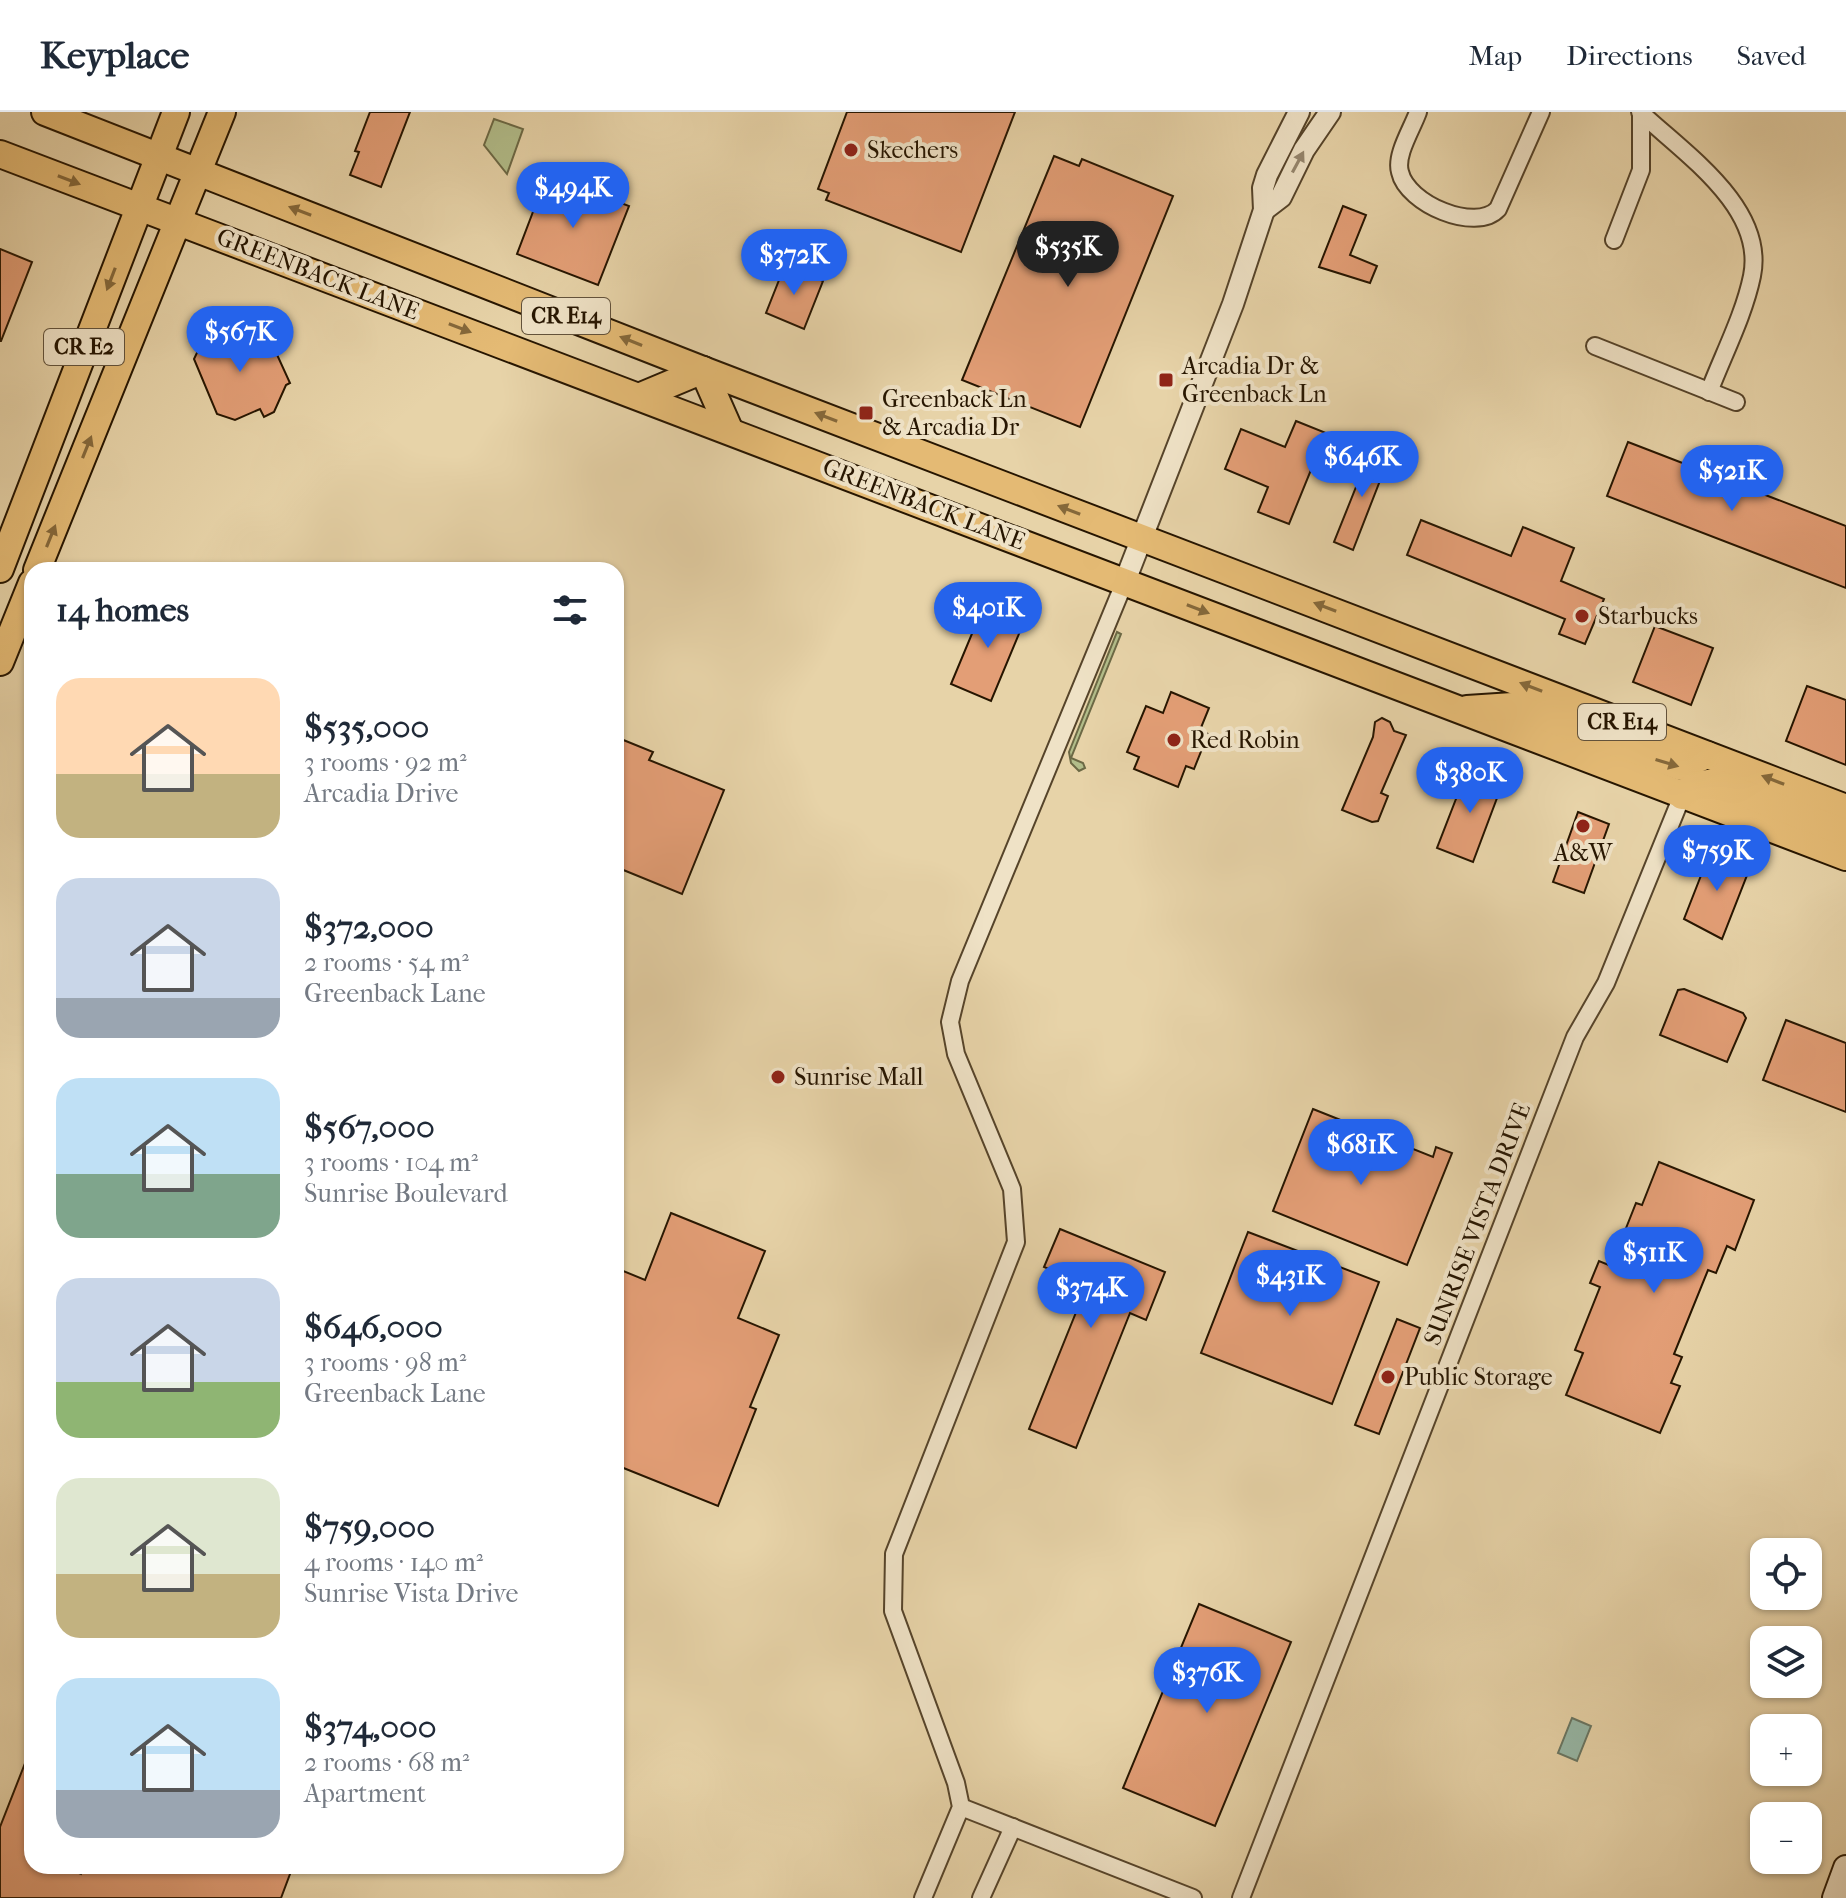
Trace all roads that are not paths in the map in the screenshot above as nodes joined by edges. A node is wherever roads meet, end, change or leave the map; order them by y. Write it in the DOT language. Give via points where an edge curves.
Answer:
graph roads {
  1 [pos="45,112"];
  2 [pos="176,112"];
  3 [pos="222,112"];
  4 [pos="1299,112"];
  5 [pos="1330,112"];
  6 [pos="1418,112"];
  7 [pos="1541,112"];
  8 [pos="1641,112"];
  9 [pos="0,154"];
  10 [pos="159,156"];
  11 [pos="197,171"];
  12 [pos="138,206"];
  13 [pos="1264,210"];
  14 [pos="178,221"];
  15 [pos="1614,240"];
  16 [pos="1595,346"];
  17 [pos="703,370"];
  18 [pos="1709,392"];
  19 [pos="641,396"];
  20 [pos="1736,402"];
  21 [pos="729,429"];
  22 [pos="1142,538"];
  23 [pos="40,562"];
  24 [pos="0,569"];
  25 [pos="1125,581"];
  26 [pos="24,603"];
  27 [pos="0,662"];
  28 [pos="1459,710"];
  29 [pos="1707,755"];
  30 [pos="1682,796"];
  31 [pos="1846,808"];
  32 [pos="1846,833"];
  33 [pos="1846,857"];
  34 [pos="961,1807"];
  35 [pos="1013,1827"];
  36 [pos="1846,1868"];
  37 [pos="923,1898"];
  38 [pos="981,1898"];
  39 [pos="1193,1898"];
  40 [pos="1241,1898"];
  41 [pos="1835,1898"];
  1 -- 10 [label="main road, GREENBACK LANE / CR E14"];
  2 -- 10 [label="main road, CR E2"];
  3 -- 11 [label="main road, CR E2"];
  4 -- 13 [label="street" via="1267,175"];
  13 -- 5 [label="street, one-way" via="1281,197"];
  6 -- 7 [label="street" via="1399,161 1406,187 1423,203 1478,220 1498,209"];
  8 -- 15 [label="street" via="1641,170"];
  8 -- 18 [label="street" via="1735,203 1752,236 1753,275"];
  9 -- 12 [label="main road, GREENBACK LANE / CR E14, one-way"];
  10 -- 11 [label="main road, GREENBACK LANE / CR E14"];
  10 -- 12 [label="main road, CR E2"];
  11 -- 14 [label="main road, CR E2"];
  17 -- 11 [label="main road, GREENBACK LANE / CR E14, one-way"];
  12 -- 14 [label="main road, GREENBACK LANE / CR E14"];
  12 -- 24 [label="main road, CR E2, one-way"];
  13 -- 22 [label="street"];
  14 -- 19 [label="main road, GREENBACK LANE / CR E14, one-way"];
  23 -- 14 [label="main road, CR E2, one-way"];
  16 -- 18 [label="street"];
  17 -- 19 [label="main road"];
  17 -- 21 [label="main road"];
  22 -- 17 [label="main road, GREENBACK LANE / CR E14, one-way"];
  18 -- 20 [label="street"];
  19 -- 21 [label="main road, GREENBACK LANE / CR E14"];
  21 -- 25 [label="main road, GREENBACK LANE / CR E14"];
  22 -- 25 [label="street"];
  29 -- 22 [label="main road, GREENBACK LANE / CR E14, one-way"];
  25 -- 28 [label="main road, GREENBACK LANE / CR E14, one-way"];
  25 -- 34 [label="street" via="965,968 950,1022 956,1054 1012,1189 1016,1242 894,1554 892,1582 893,1611"];
  26 -- 27 [label="main road"];
  28 -- 29 [label="main road, one-way" via="1513,706 1681,767"];
  28 -- 30 [label="main road, GREENBACK LANE / CR E14"];
  31 -- 29 [label="main road, GREENBACK LANE / CR E14, one-way"];
  30 -- 32 [label="main road" via="1694,785 1714,782"];
  30 -- 33 [label="main road, GREENBACK LANE / CR E14"];
  30 -- 40 [label="street, SUNRISE VISTA DRIVE" via="1606,983 1575,1037"];
  34 -- 35 [label="street"];
  34 -- 37 [label="street"];
  35 -- 38 [label="street"];
  35 -- 39 [label="street"];
  36 -- 41 [label="main road"];
}
